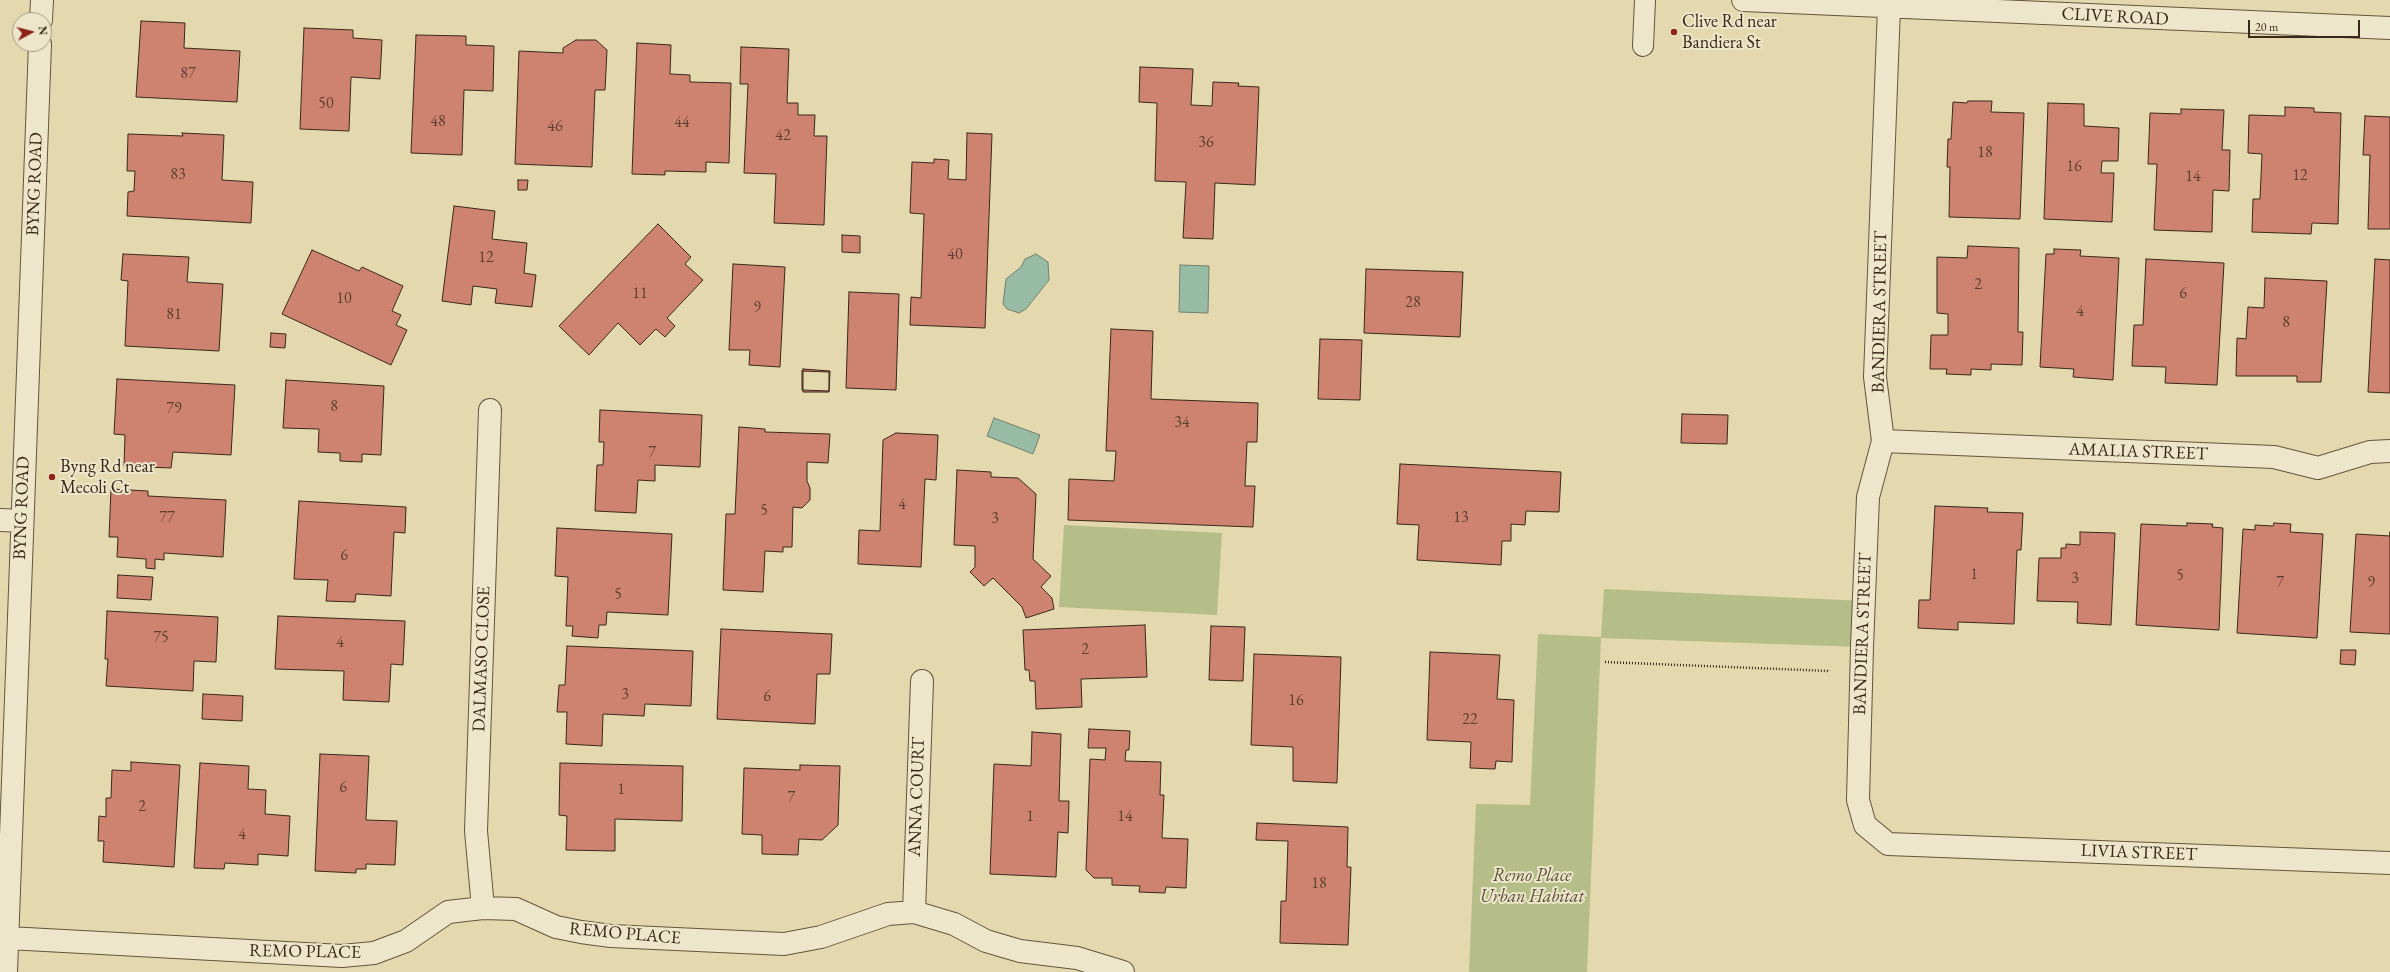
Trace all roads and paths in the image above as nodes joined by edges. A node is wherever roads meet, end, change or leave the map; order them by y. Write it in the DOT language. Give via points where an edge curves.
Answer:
graph roads {
  1 [pos="42,0"];
  2 [pos="1645,0"];
  3 [pos="1743,0"];
  4 [pos="1889,6"];
  5 [pos="41,12"];
  6 [pos="2390,28"];
  7 [pos="1643,46"];
  8 [pos="40,52"];
  9 [pos="490,410"];
  10 [pos="1883,441"];
  11 [pos="2390,451"];
  12 [pos="0,520"];
  13 [pos="22,521"];
  14 [pos="1605,662"];
  15 [pos="1829,664"];
  16 [pos="922,681"];
  17 [pos="1888,844"];
  18 [pos="2390,863"];
  19 [pos="484,908"];
  20 [pos="914,912"];
  21 [pos="8,938"];
  22 [pos="6,972"];
  23 [pos="1123,972"];
  1 -- 5 [label="street"];
  2 -- 7 [label="lane"];
  3 -- 4 [label="street, CLIVE ROAD"];
  4 -- 6 [label="street, CLIVE ROAD"];
  4 -- 10 [label="street, BANDIERA STREET" via="1875,377"];
  8 -- 13 [label="street, BYNG ROAD"];
  9 -- 19 [label="street, DALMASO CLOSE" via="476,831"];
  10 -- 11 [label="street, AMALIA STREET" via="2266,457 2318,468 2370,452"];
  10 -- 17 [label="street, BANDIERA STREET" via="1868,497 1858,800 1865,825"];
  12 -- 13 [label="street"];
  13 -- 21 [label="street, BYNG ROAD"];
  14 -- 15 [label="path" via="1829,671"];
  16 -- 20 [label="street, ANNA COURT"];
  17 -- 18 [label="street, LIVIA STREET"];
  19 -- 20 [label="street, REMO PLACE" via="516,909 556,927 611,936 784,944 821,937 888,914"];
  19 -- 21 [label="street, REMO PLACE" via="448,912 406,941 374,952 342,956"];
  20 -- 23 [label="street, REMO PLACE" via="954,924 986,941 1020,951 1078,958"];
  21 -- 22 [label="street, BYNG ROAD"];
}
